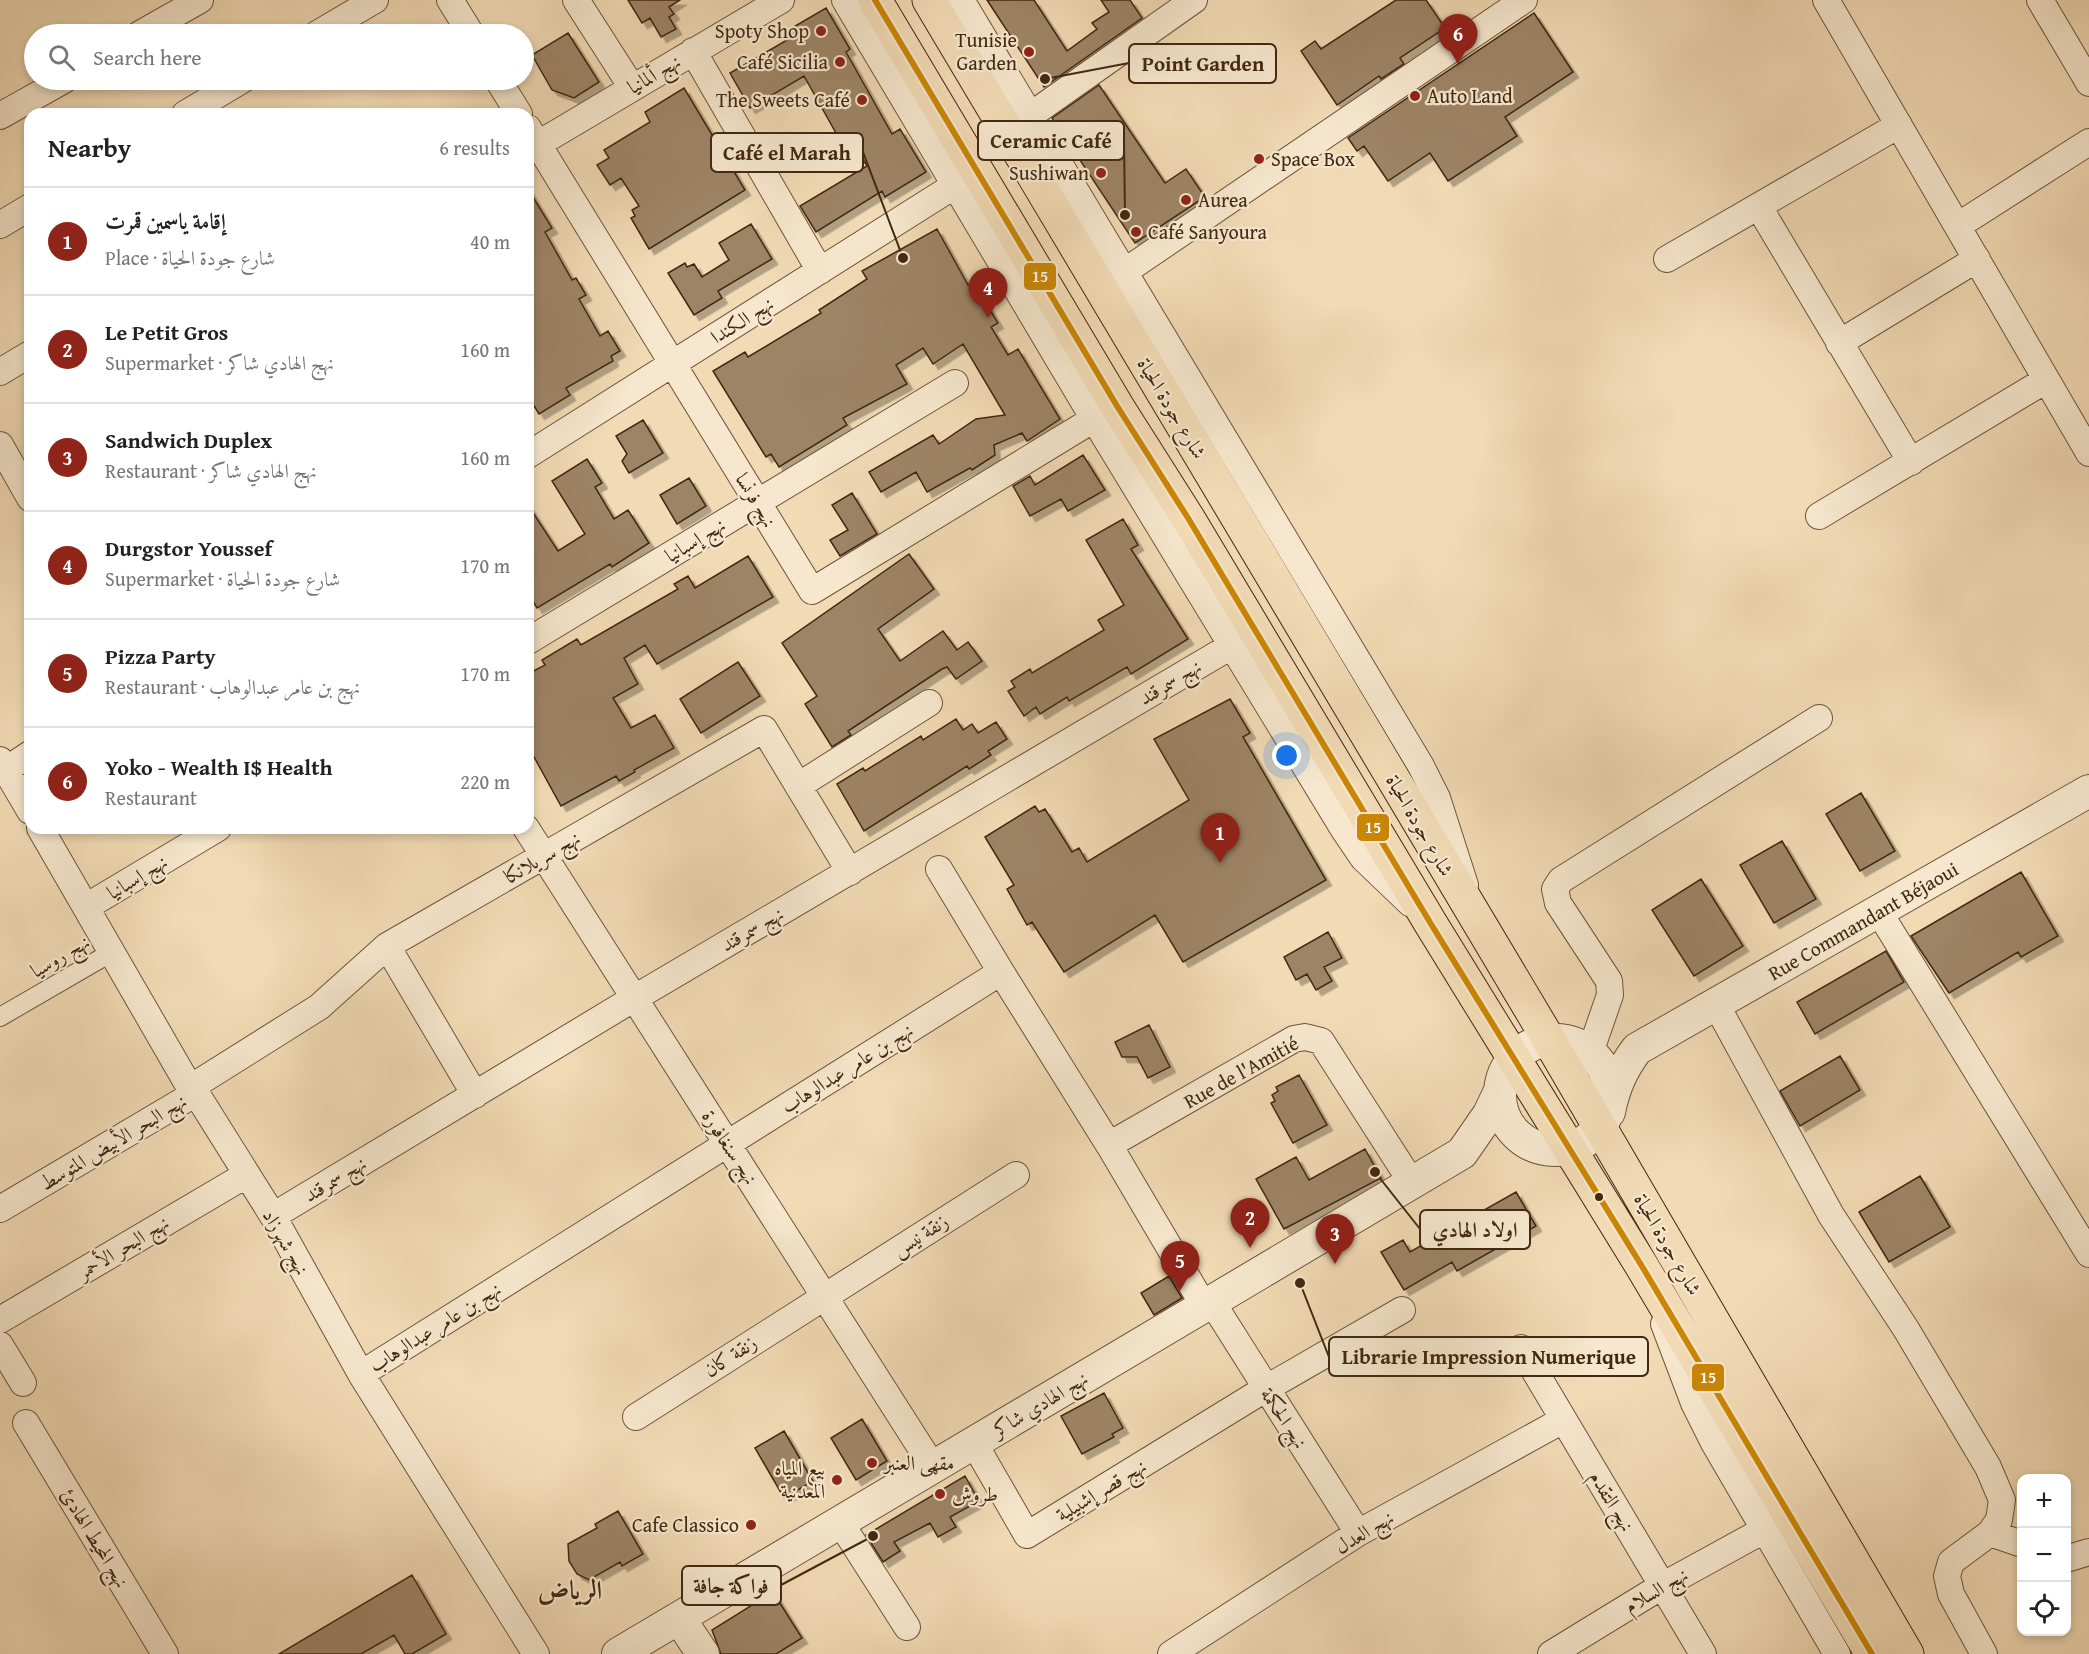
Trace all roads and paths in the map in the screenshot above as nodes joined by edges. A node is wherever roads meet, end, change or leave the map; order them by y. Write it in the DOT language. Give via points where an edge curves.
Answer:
graph roads {
  1 [pos="200,0"];
  2 [pos="375,0"];
  3 [pos="450,0"];
  4 [pos="576,0"];
  5 [pos="781,0"];
  6 [pos="845,0"];
  7 [pos="875,0"];
  8 [pos="929,0"];
  9 [pos="961,0"];
  10 [pos="1194,0"];
  11 [pos="1524,0"];
  12 [pos="1826,0"];
  13 [pos="2040,0"];
  14 [pos="172,7"];
  15 [pos="152,24"];
  16 [pos="334,24"];
  17 [pos="465,24"];
  18 [pos="693,51"];
  19 [pos="2089,83"];
  20 [pos="631,86"];
  21 [pos="46,90"];
  22 [pos="225,90"];
  23 [pos="504,90"];
  24 [pos="195,108"];
  25 [pos="515,108"];
  26 [pos="1031,115"];
  27 [pos="0,116"];
  28 [pos="1899,125"];
  29 [pos="534,138"];
  30 [pos="2089,142"];
  31 [pos="534,145"];
  32 [pos="957,184"];
  33 [pos="1759,207"];
  34 [pos="24,211"];
  35 [pos="0,225"];
  36 [pos="1959,225"];
  37 [pos="1977,259"];
  38 [pos="1667,260"];
  39 [pos="820,271"];
  40 [pos="1124,272"];
  41 [pos="1839,343"];
  42 [pos="24,358"];
  43 [pos="673,364"];
  44 [pos="0,372"];
  45 [pos="2046,380"];
  46 [pos="955,383"];
  47 [pos="1094,419"];
  48 [pos="0,445"];
  49 [pos="534,445"];
  50 [pos="2089,453"];
  51 [pos="1911,462"];
  52 [pos="24,487"];
  53 [pos="758,502"];
  54 [pos="1819,516"];
  55 [pos="534,637"];
  56 [pos="1233,645"];
  57 [pos="929,703"];
  58 [pos="1819,718"];
  59 [pos="24,756"];
  60 [pos="3,765"];
  61 [pos="798,786"];
  62 [pos="2089,791"];
  63 [pos="24,801"];
  64 [pos="43,834"];
  65 [pos="208,834"];
  66 [pos="529,834"];
  67 [pos="542,857"];
  68 [pos="939,869"];
  69 [pos="850,872"];
  70 [pos="86,907"];
  71 [pos="1879,912"];
  72 [pos="1472,914"];
  73 [pos="1431,924"];
  74 [pos="387,946"];
  75 [pos="112,952"];
  76 [pos="1001,972"];
  77 [pos="633,999"];
  78 [pos="1717,1006"];
  79 [pos="0,1017"];
  80 [pos="1570,1043"];
  81 [pos="1636,1049"];
  82 [pos="1513,1058"];
  83 [pos="193,1091"];
  84 [pos="1499,1093"];
  85 [pos="475,1095"];
  86 [pos="1605,1119"];
  87 [pos="728,1143"];
  88 [pos="1109,1145"];
  89 [pos="1533,1146"];
  90 [pos="1569,1149"];
  91 [pos="1462,1153"];
  92 [pos="246,1175"];
  93 [pos="1016,1175"];
  94 [pos="1412,1183"];
  95 [pos="0,1209"];
  96 [pos="273,1216"];
  97 [pos="2089,1254"];
  98 [pos="1643,1268"];
  99 [pos="825,1296"];
  100 [pos="1208,1304"];
  101 [pos="1402,1310"];
  102 [pos="0,1320"];
  103 [pos="0,1345"];
  104 [pos="1521,1348"];
  105 [pos="361,1374"];
  106 [pos="23,1383"];
  107 [pos="1265,1389"];
  108 [pos="636,1417"];
  109 [pos="1563,1420"];
  110 [pos="26,1423"];
  111 [pos="974,1443"];
  112 [pos="933,1467"];
  113 [pos="840,1522"];
  114 [pos="1764,1530"];
  115 [pos="1358,1533"];
  116 [pos="1990,1533"];
  117 [pos="2017,1542"];
  118 [pos="2089,1552"];
  119 [pos="2071,1558"];
  120 [pos="1662,1586"];
  121 [pos="679,1618"];
  122 [pos="907,1627"];
  123 [pos="165,1654"];
  124 [pos="536,1654"];
  125 [pos="618,1654"];
  126 [pos="703,1654"];
  127 [pos="1171,1654"];
  128 [pos="1551,1654"];
  129 [pos="1703,1654"];
  130 [pos="1838,1654"];
  131 [pos="1872,1654"];
  132 [pos="1907,1654"];
  133 [pos="1984,1654"];
  1 -- 14 [label="street"];
  2 -- 16 [label="street"];
  3 -- 17 [label="street"];
  4 -- 20 [label="street"];
  5 -- 18 [label="street, نهج ألمانيا"];
  6 -- 32 [label="street"];
  7 -- 73 [label="highway, شارع جودة الحياة"];
  8 -- 72 [label="highway, شارع جودة الحياة"];
  9 -- 26 [label="street"];
  10 -- 26 [label="street"];
  11 -- 40 [label="street"];
  12 -- 28 [label="street"];
  13 -- 19 [label="street"];
  14 -- 15 [label="street"];
  18 -- 20 [label="street, نهج ألمانيا"];
  18 -- 39 [label="street"];
  20 -- 29 [label="street, نهج ألمانيا"];
  21 -- 27 [label="street"];
  22 -- 24 [label="street"];
  23 -- 25 [label="street"];
  26 -- 40 [label="street"];
  28 -- 33 [label="street"];
  28 -- 36 [label="street"];
  30 -- 36 [label="street"];
  31 -- 43 [label="street, نهج فرنسا"];
  32 -- 39 [label="street, نهج الكندا"];
  32 -- 47 [label="street"];
  33 -- 38 [label="street"];
  33 -- 41 [label="street"];
  34 -- 35 [label="street"];
  36 -- 37 [label="street"];
  37 -- 41 [label="street"];
  37 -- 45 [label="street"];
  39 -- 43 [label="street, نهج الكندا"];
  40 -- 72 [label="street" via="1421,766 1460,862"];
  41 -- 51 [label="street"];
  42 -- 44 [label="street"];
  43 -- 49 [label="street, نهج الكندا"];
  43 -- 53 [label="street, نهج فرنسا"];
  45 -- 50 [label="street"];
  45 -- 51 [label="street"];
  46 -- 53 [label="street, نهج إسبانيا"];
  47 -- 53 [label="street, نهج فرنسا" via="812,591"];
  47 -- 56 [label="street"];
  48 -- 52 [label="street"];
  51 -- 54 [label="street"];
  53 -- 55 [label="street, نهج إسبانيا"];
  56 -- 69 [label="street, نهج سمرقند"];
  56 -- 73 [label="street" via="1363,858"];
  57 -- 61 [label="street"];
  58 -- 80 [label="street" via="1561,880 1556,889 1558,903 1609,981 1610,995"];
  59 -- 60 [label="street"];
  60 -- 63 [label="street"];
  61 -- 67 [label="street, نهج سريلانكا" via="765,729"];
  61 -- 69 [label="street, نهج سريلانكا"];
  62 -- 71 [label="street, Rue Commandant Béjaoui"];
  64 -- 70 [label="street, نهج شهرزاد"];
  65 -- 70 [label="street, نهج إسبانيا"];
  66 -- 67 [label="street, نهج سنغافورة"];
  67 -- 74 [label="street, نهج سريلانكا"];
  67 -- 77 [label="street, نهج سنغافورة"];
  68 -- 76 [label="street"];
  69 -- 77 [label="street, نهج سمرقند"];
  70 -- 75 [label="street, نهج شهرزاد"];
  71 -- 78 [label="street, Rue Commandant Béjaoui"];
  71 -- 97 [label="street"];
  72 -- 80 [label="highway, شارع جودة الحياة"];
  73 -- 82 [label="highway, شارع جودة الحياة"];
  74 -- 83 [label="street, نهج سريلانكا" via="319,1007"];
  74 -- 85 [label="street"];
  75 -- 79 [label="street, نهج روسيا"];
  75 -- 83 [label="street, نهج شهرزاد"];
  76 -- 87 [label="street, نهج بن عامر عبدالوهاب"];
  76 -- 88 [label="street"];
  77 -- 85 [label="street, نهج سمرقند"];
  77 -- 87 [label="street, نهج سنغافورة"];
  78 -- 81 [label="street, Rue Commandant Béjaoui"];
  78 -- 116 [label="street" via="1831,1215 1906,1329 1988,1467 2002,1500 1999,1520"];
  80 -- 81 [label="street"];
  80 -- 82 [label="street" via="1529,1046"];
  80 -- 86 [label="highway, شارع جودة الحياة"];
  81 -- 86 [label="street" via="1623,1068"];
  82 -- 84 [label="street"];
  82 -- 90 [label="highway, شارع جودة الحياة"];
  83 -- 92 [label="street, نهج شهرزاد"];
  83 -- 95 [label="street, نهج البحر الأبيض المتوسط"];
  84 -- 89 [label="street" via="1508,1125 1518,1138"];
  84 -- 91 [label="street"];
  85 -- 96 [label="street, نهج سمرقند"];
  86 -- 90 [label="street" via="1587,1141"];
  86 -- 132 [label="highway, شارع جودة الحياة"];
  87 -- 99 [label="street, نهج سنغافورة"];
  87 -- 105 [label="street, نهج بن عامر عبدالوهاب"];
  88 -- 94 [label="street, Rue de l'Amitié" via="1293,1040 1315,1038 1321,1041"];
  88 -- 100 [label="street"];
  89 -- 90 [label="street" via="1551,1151"];
  89 -- 91 [label="street"];
  90 -- 98 [label="highway, شارع جودة الحياة"];
  91 -- 94 [label="street, نهج الهادي شاكر"];
  92 -- 96 [label="street, نهج شهرزاد"];
  92 -- 102 [label="street, نهج البحر الأحمر"];
  93 -- 99 [label="street, زنقة نيس"];
  94 -- 100 [label="street, نهج الهادي شاكر"];
  96 -- 105 [label="street, نهج شهرزاد"];
  98 -- 114 [label="street" via="1694,1403"];
  98 -- 131 [label="highway, شارع جودة الحياة"];
  99 -- 108 [label="street, زنقة كان"];
  99 -- 112 [label="street, نهج سنغافورة"];
  100 -- 107 [label="street, نهج الحكمة"];
  100 -- 111 [label="street, نهج الهادي شاكر"];
  101 -- 107 [label="street"];
  103 -- 106 [label="street"];
  104 -- 109 [label="street, نهج التقدم"];
  105 -- 124 [label="street, نهج شهرزاد"];
  107 -- 111 [label="street, نهج قصر إشبيلية" via="1027,1535"];
  107 -- 115 [label="street, نهج الحكمة"];
  109 -- 115 [label="street, نهج العدل"];
  109 -- 120 [label="street, نهج التقدم"];
  110 -- 123 [label="street, نهج المحيط الهادئ"];
  111 -- 112 [label="street, نهج الهادي شاكر"];
  112 -- 113 [label="street, نهج الهادي شاكر"];
  113 -- 121 [label="street, نهج الهادي شاكر"];
  113 -- 122 [label="street"];
  114 -- 120 [label="street, نهج السلام"];
  114 -- 130 [label="street"];
  115 -- 127 [label="street, نهج العدل"];
  116 -- 117 [label="street"];
  116 -- 133 [label="street" via="1951,1562 1947,1576 1952,1594"];
  118 -- 119 [label="street"];
  120 -- 128 [label="street, نهج السلام"];
  120 -- 129 [label="street, نهج التقدم"];
  121 -- 125 [label="street, نهج الهادي شاكر"];
  121 -- 126 [label="street"];
}
